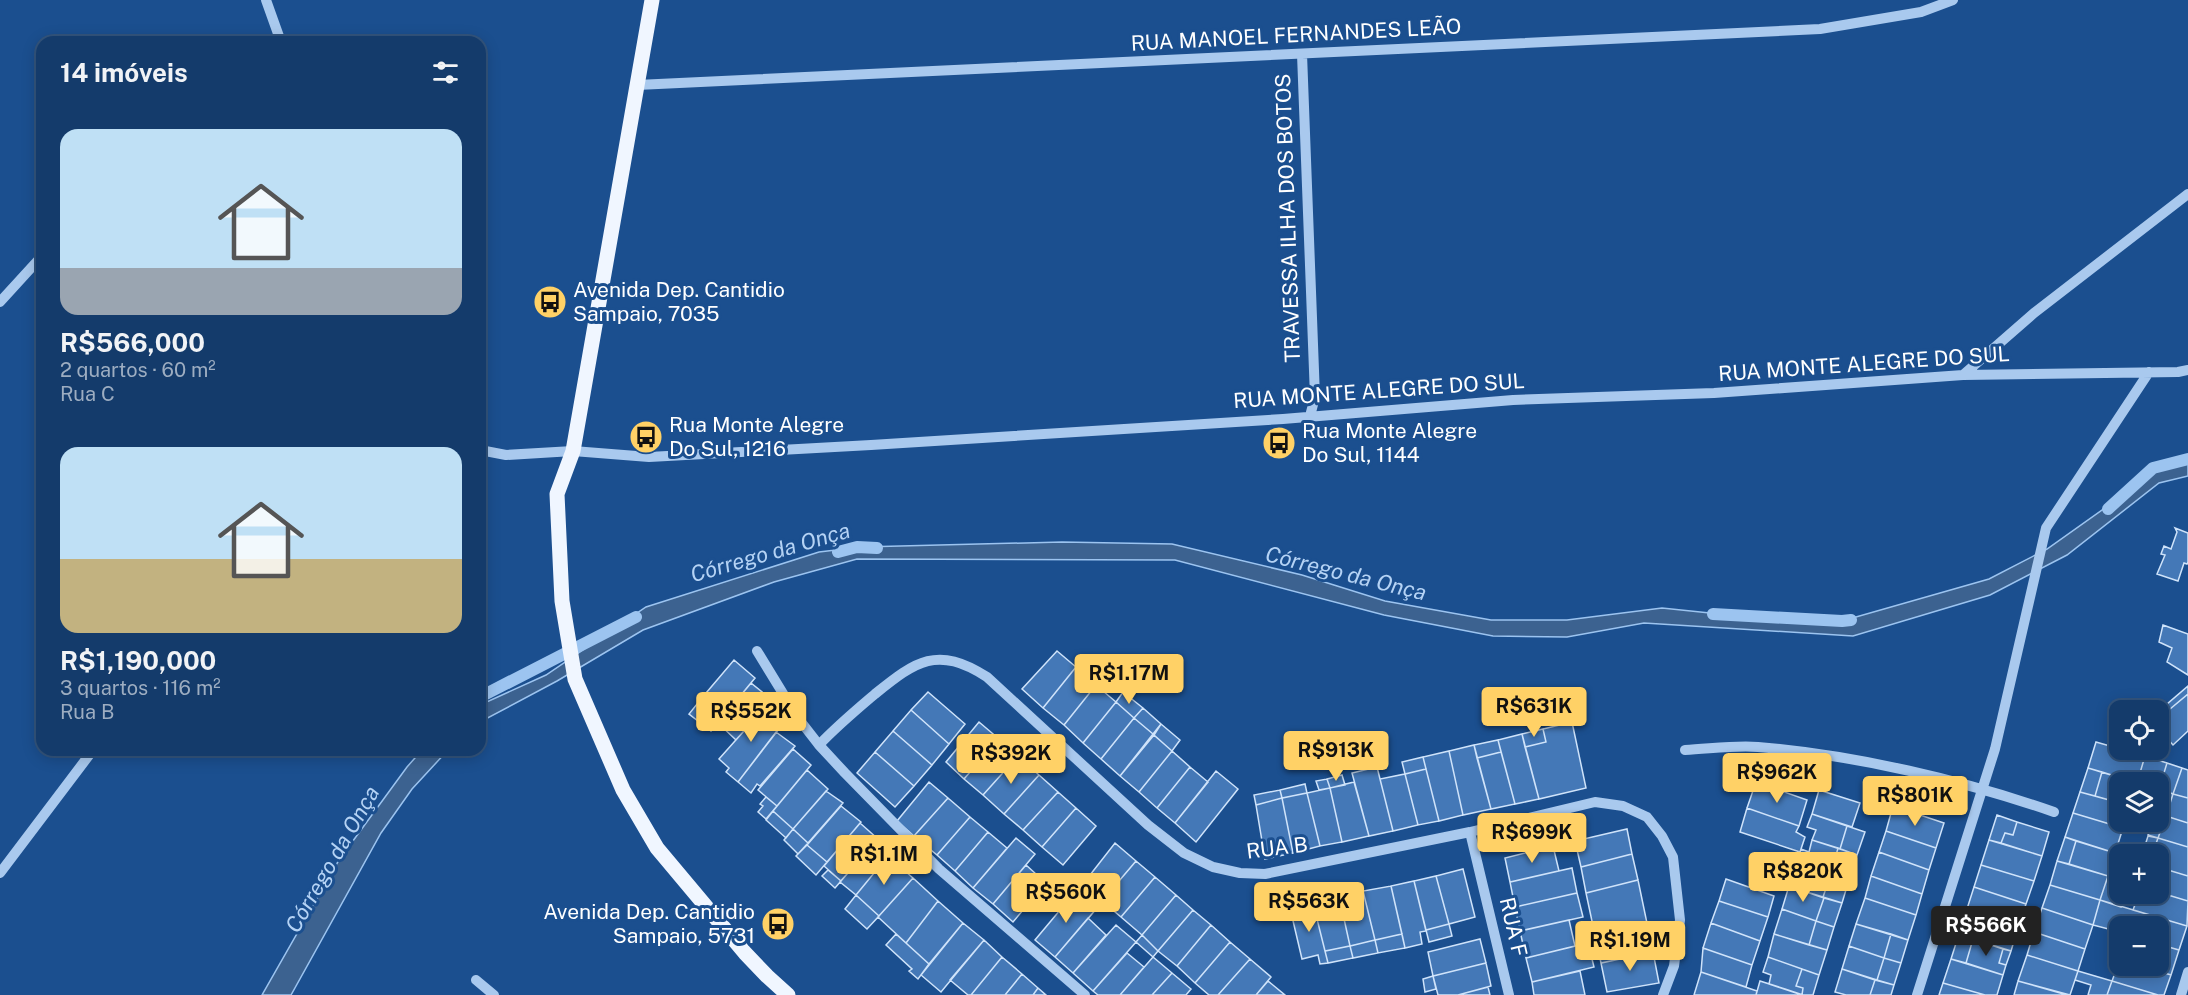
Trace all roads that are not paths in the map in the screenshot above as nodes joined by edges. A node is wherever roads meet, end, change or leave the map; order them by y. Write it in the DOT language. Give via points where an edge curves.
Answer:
graph roads {
  1 [pos="266,0"];
  2 [pos="652,0"];
  3 [pos="1953,0"];
  4 [pos="279,36"];
  5 [pos="1302,54"];
  6 [pos="637,85"];
  7 [pos="2188,194"];
  8 [pos="36,263"];
  9 [pos="0,302"];
  10 [pos="2188,370"];
  11 [pos="2149,372"];
  12 [pos="1964,375"];
  13 [pos="1310,416"];
  14 [pos="486,451"];
  15 [pos="573,451"];
  16 [pos="757,651"];
  17 [pos="819,746"];
  18 [pos="1685,750"];
  19 [pos="88,756"];
  20 [pos="1981,788"];
  21 [pos="2054,812"];
  22 [pos="1470,832"];
  23 [pos="0,873"];
  24 [pos="2188,972"];
  25 [pos="476,980"];
  26 [pos="494,995"];
  27 [pos="788,995"];
  28 [pos="1085,995"];
  29 [pos="1509,995"];
  30 [pos="1663,995"];
  31 [pos="1917,995"];
  32 [pos="2181,995"];
  1 -- 4 [label="street"];
  2 -- 6 [label="main road"];
  3 -- 5 [label="street, RUA MANOEL FERNANDES LEÃO" via="1921,12 1820,29"];
  5 -- 6 [label="street, RUA MANOEL FERNANDES LEÃO"];
  5 -- 13 [label="street, TRAVESSA ILHA DOS BOTOS" via="1315,397"];
  6 -- 15 [label="main road"];
  7 -- 12 [label="street" via="2034,313"];
  8 -- 9 [label="street"];
  10 -- 11 [label="street, RUA MONTE ALEGRE DO SUL"];
  11 -- 12 [label="street, RUA MONTE ALEGRE DO SUL"];
  11 -- 20 [label="street" via="2046,528 1995,749"];
  12 -- 13 [label="street, RUA MONTE ALEGRE DO SUL" via="1714,393 1513,400"];
  13 -- 15 [label="street, RUA MONTE ALEGRE DO SUL" via="649,457"];
  14 -- 15 [label="street, RUA MONTE ALEGRE DO SUL" via="506,455"];
  15 -- 27 [label="main road" via="557,494 562,601 575,679 623,790 657,848 745,952"];
  16 -- 17 [label="street"];
  17 -- 22 [label="street, RUA B" via="840,723 906,669 928,660 949,660 987,677 1148,825 1184,853 1213,867 1265,874"];
  17 -- 28 [label="street" via="939,869"];
  18 -- 20 [label="street" via="1756,747 1791,751"];
  19 -- 23 [label="street"];
  20 -- 21 [label="street"];
  20 -- 31 [label="street"];
  22 -- 29 [label="street, RUA F"];
  22 -- 30 [label="street, RUA B" via="1595,802 1623,806 1647,817 1673,857 1678,886 1680,920 1674,966"];
  24 -- 32 [label="street"];
  25 -- 26 [label="street"];
}
